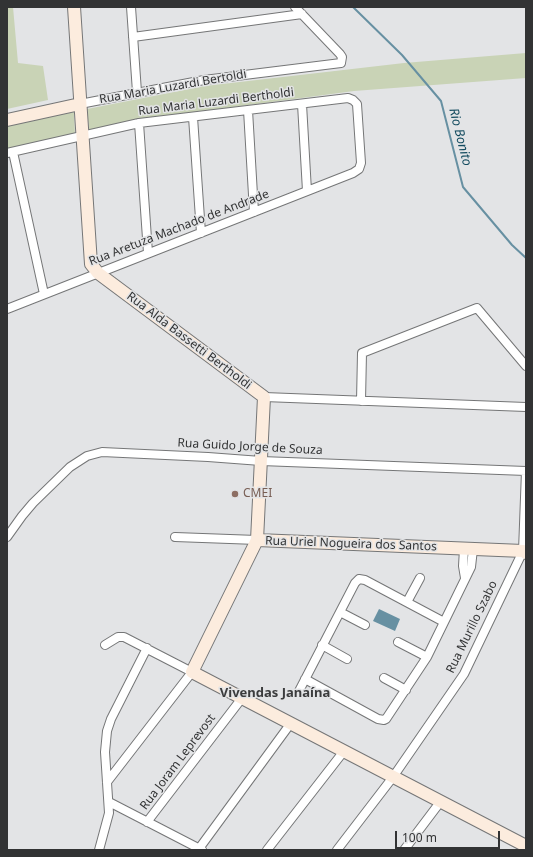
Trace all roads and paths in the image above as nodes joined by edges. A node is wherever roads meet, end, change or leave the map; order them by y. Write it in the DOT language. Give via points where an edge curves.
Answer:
graph roads {
  1 [pos="74,7"];
  2 [pos="132,7"];
  3 [pos="295,7"];
  4 [pos="302,14"];
  5 [pos="134,37"];
  6 [pos="137,92"];
  7 [pos="80,104"];
  8 [pos="302,104"];
  9 [pos="248,110"];
  10 [pos="193,117"];
  11 [pos="7,120"];
  12 [pos="139,123"];
  13 [pos="82,136"];
  14 [pos="10,153"];
  15 [pos="359,169"];
  16 [pos="307,191"];
  17 [pos="254,212"];
  18 [pos="201,233"];
  19 [pos="148,254"];
  20 [pos="98,273"];
  21 [pos="44,294"];
  22 [pos="7,309"];
  23 [pos="526,366"];
  24 [pos="264,397"];
  25 [pos="361,401"];
  26 [pos="526,407"];
  27 [pos="261,461"];
  28 [pos="526,471"];
  29 [pos="7,537"];
  30 [pos="175,537"];
  31 [pos="257,540"];
  32 [pos="468,549"];
  33 [pos="524,552"];
  34 [pos="420,578"];
  35 [pos="407,602"];
  36 [pos="340,612"];
  37 [pos="444,622"];
  38 [pos="365,625"];
  39 [pos="398,642"];
  40 [pos="105,645"];
  41 [pos="322,645"];
  42 [pos="147,648"];
  43 [pos="427,657"];
  44 [pos="348,659"];
  45 [pos="192,672"];
  46 [pos="384,678"];
  47 [pos="305,679"];
  48 [pos="406,690"];
  49 [pos="299,691"];
  50 [pos="242,698"];
  51 [pos="291,723"];
  52 [pos="344,751"];
  53 [pos="393,777"];
  54 [pos="107,782"];
  55 [pos="441,801"];
  56 [pos="109,802"];
  57 [pos="147,822"];
  58 [pos="526,846"];
  59 [pos="199,849"];
  60 [pos="99,850"];
  61 [pos="267,850"];
  62 [pos="337,850"];
  63 [pos="404,850"];
  1 -- 7 [label="street, Rua Alda Bassetti Bertholdi"];
  2 -- 5 [label="street"];
  3 -- 4 [label="street"];
  4 -- 5 [label="street"];
  4 -- 6 [label="street, Rua Maria Luzardi Bertoldi" via="340,54 341,63 204,80"];
  5 -- 6 [label="street"];
  6 -- 7 [label="street, Rua Maria Luzardi Bertoldi"];
  7 -- 11 [label="street, Rua Maria Luzardi Bertoldi"];
  7 -- 13 [label="street, Rua Alda Bassetti Bertholdi"];
  8 -- 9 [label="street, Rua Maria Luzardi Bertholdi"];
  8 -- 15 [label="street, Rua Maria Luzardi Bertholdi" via="348,98 357,104 361,164"];
  8 -- 16 [label="street"];
  9 -- 10 [label="street, Rua Maria Luzardi Bertholdi"];
  9 -- 17 [label="street"];
  10 -- 12 [label="street, Rua Maria Luzardi Bertholdi"];
  10 -- 18 [label="street"];
  12 -- 13 [label="street, Rua Maria Luzardi Bertholdi"];
  12 -- 19 [label="street"];
  13 -- 14 [label="street"];
  13 -- 20 [label="street, Rua Alda Bassetti Bertholdi" via="90,260"];
  14 -- 21 [label="street"];
  15 -- 16 [label="street, Rua Aretuza Machado de Andrade"];
  16 -- 17 [label="street, Rua Aretuza Machado de Andrade"];
  17 -- 18 [label="street, Rua Aretuza Machado de Andrade"];
  18 -- 19 [label="street, Rua Aretuza Machado de Andrade"];
  19 -- 20 [label="street, Rua Aretuza Machado de Andrade"];
  20 -- 21 [label="street, Rua Aretuza Machado de Andrade"];
  20 -- 24 [label="street, Rua Alda Bassetti Bertholdi"];
  21 -- 22 [label="street, Rua Aretuza Machado de Andrade"];
  23 -- 25 [label="street" via="477,308 362,353"];
  24 -- 25 [label="street"];
  24 -- 27 [label="street, Rua Alda Bassetti Bertholdi"];
  25 -- 26 [label="street"];
  27 -- 28 [label="street, Rua Guido Jorge de Souza"];
  27 -- 29 [label="street, Rua Guido Jorge de Souza" via="102,452 93,454 80,460 50,485"];
  27 -- 31 [label="street, Rua Alda Bassetti Bertholdi"];
  28 -- 33 [label="street, Rua Murillo Szabo"];
  30 -- 31 [label="street, Rua Uriel Nogueira dos Santos"];
  31 -- 32 [label="street, Rua Uriel Nogueira dos Santos"];
  31 -- 45 [label="street, Rua Alda Bassetti Bertholdi"];
  32 -- 33 [label="street, Rua Uriel Nogueira dos Santos"];
  32 -- 37 [label="street" via="472,564"];
  33 -- 53 [label="street, Rua Murillo Szabo" via="461,679"];
  34 -- 35 [label="street"];
  35 -- 36 [label="street" via="359,579"];
  35 -- 37 [label="street"];
  36 -- 38 [label="street"];
  36 -- 41 [label="street"];
  37 -- 43 [label="street"];
  39 -- 43 [label="street"];
  40 -- 42 [label="street" via="122,636"];
  41 -- 44 [label="street"];
  41 -- 47 [label="street"];
  42 -- 45 [label="street"];
  42 -- 54 [label="street" via="111,719 105,752"];
  43 -- 48 [label="street"];
  45 -- 50 [label="street"];
  45 -- 54 [label="street"];
  46 -- 48 [label="street"];
  47 -- 48 [label="street" via="384,720"];
  47 -- 49 [label="street"];
  50 -- 51 [label="street"];
  50 -- 57 [label="street, Rua Joram Leprevost"];
  51 -- 52 [label="street"];
  51 -- 59 [label="street"];
  52 -- 53 [label="street"];
  52 -- 61 [label="street"];
  53 -- 55 [label="street"];
  53 -- 62 [label="street, Rua Murillo Szabo"];
  54 -- 56 [label="street"];
  55 -- 58 [label="street"];
  55 -- 63 [label="street"];
  56 -- 57 [label="street"];
  56 -- 60 [label="street" via="107,824"];
  57 -- 59 [label="street"];
}
